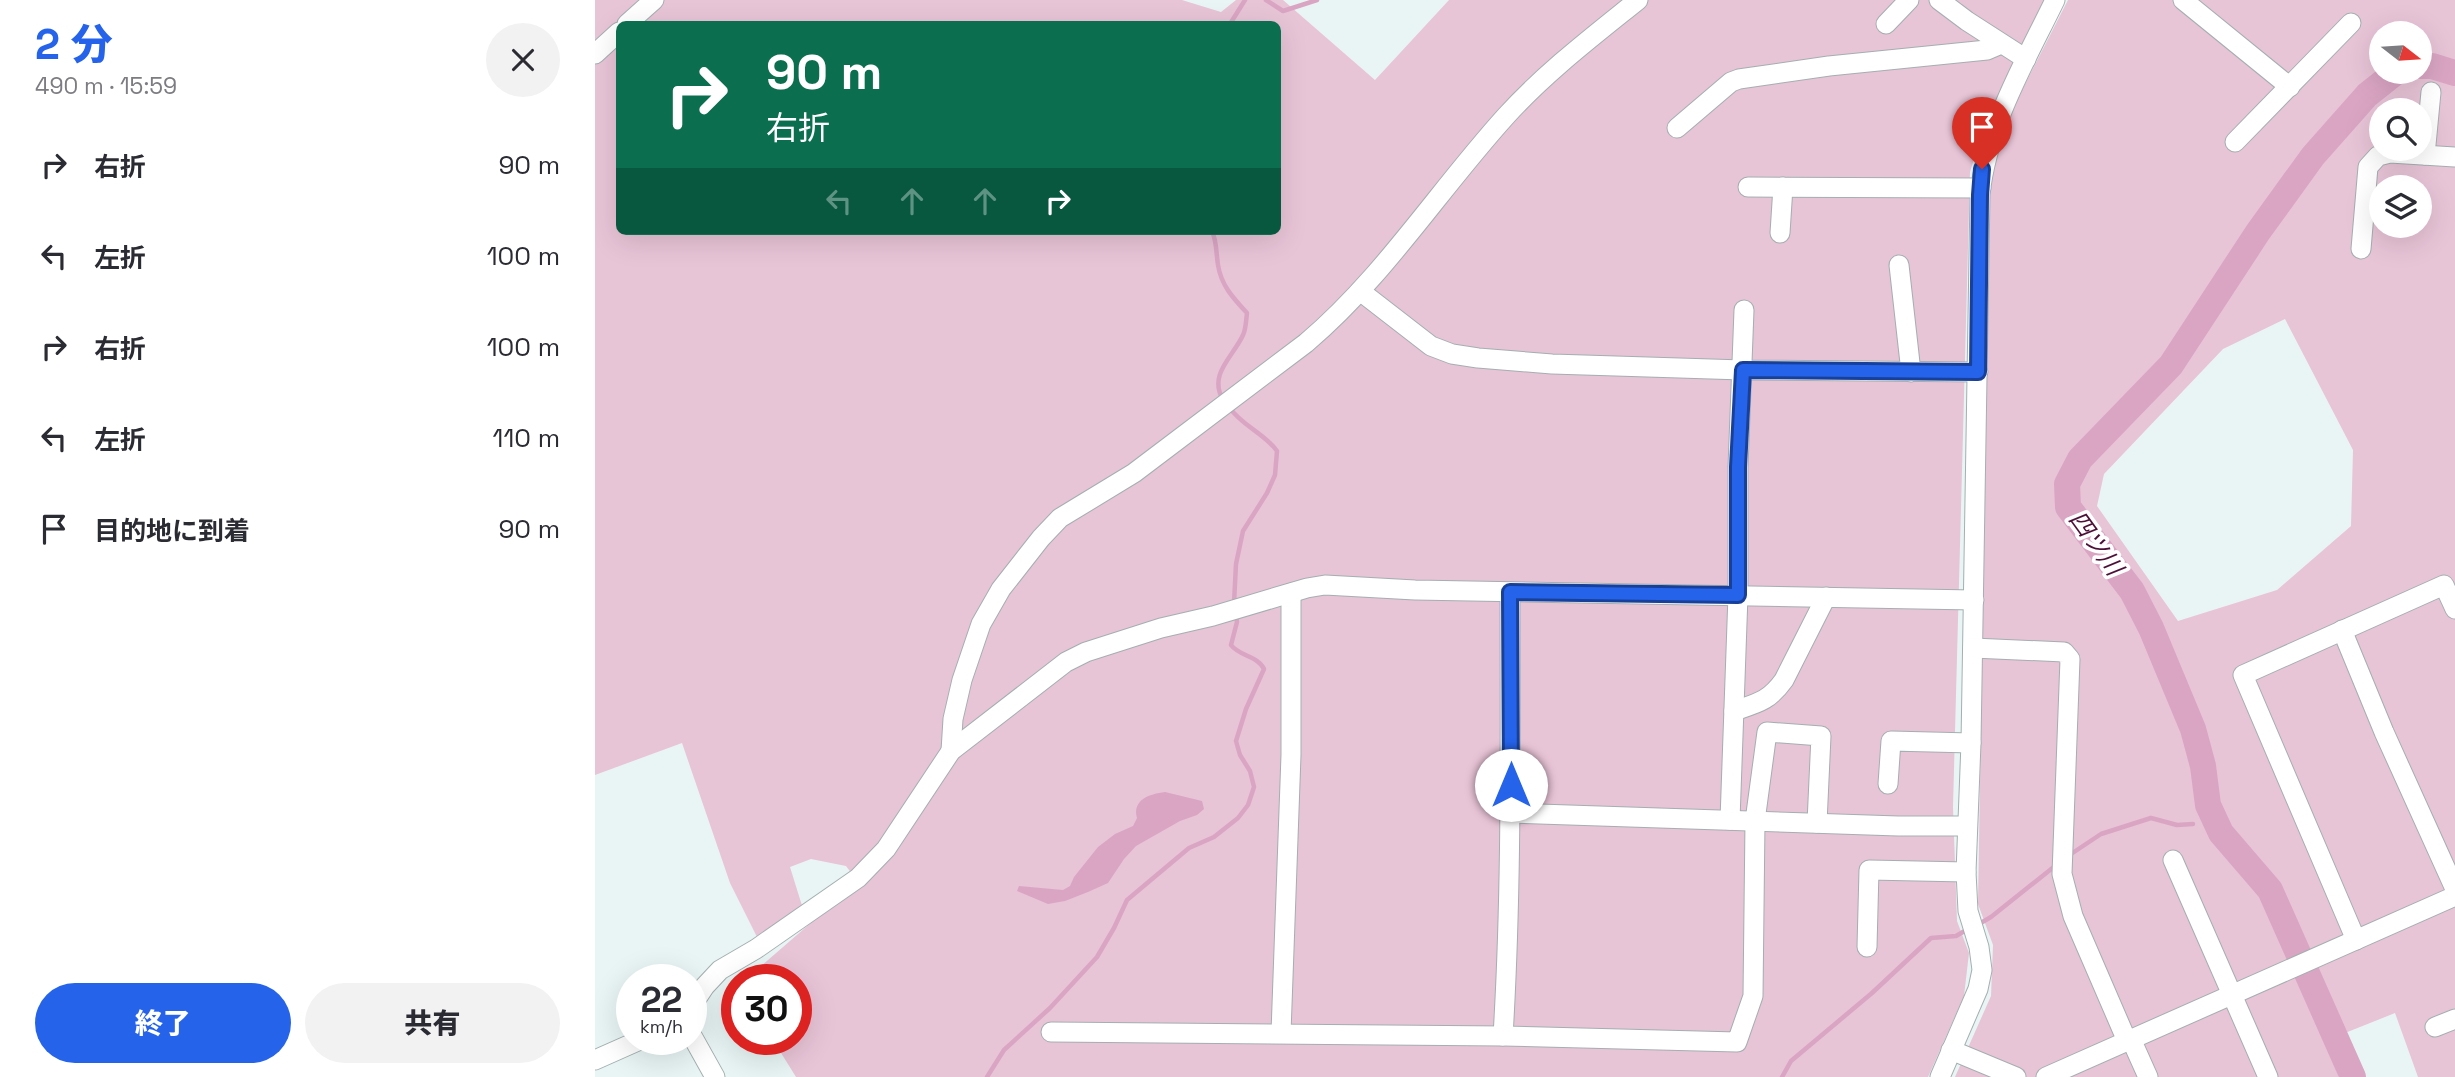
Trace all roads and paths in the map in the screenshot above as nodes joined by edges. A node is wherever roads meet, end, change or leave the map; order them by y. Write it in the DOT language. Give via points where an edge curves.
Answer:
graph roads {
  1 [pos="655,0"];
  2 [pos="1638,0"];
  3 [pos="1909,0"];
  4 [pos="1940,0"];
  5 [pos="2055,0"];
  6 [pos="2183,0"];
  7 [pos="630,21"];
  8 [pos="2351,23"];
  9 [pos="1886,24"];
  10 [pos="616,35"];
  11 [pos="2001,44"];
  12 [pos="595,54"];
  13 [pos="2026,59"];
  14 [pos="2290,87"];
  15 [pos="2431,92"];
  16 [pos="2430,98"];
  17 [pos="1677,128"];
  18 [pos="2235,142"];
  19 [pos="2432,155"];
  20 [pos="2455,157"];
  21 [pos="2373,161"];
  22 [pos="1748,187"];
  23 [pos="1783,187"];
  24 [pos="1980,188"];
  25 [pos="1780,233"];
  26 [pos="2361,250"];
  27 [pos="1899,265"];
  28 [pos="1360,291"];
  29 [pos="1744,310"];
  30 [pos="1743,370"];
  31 [pos="1911,372"];
  32 [pos="1978,372"];
  33 [pos="1510,592"];
  34 [pos="1291,593"];
  35 [pos="1738,595"];
  36 [pos="1826,597"];
  37 [pos="1974,600"];
  38 [pos="2455,609"];
  39 [pos="2342,630"];
  40 [pos="1973,648"];
  41 [pos="1734,711"];
  42 [pos="1971,743"];
  43 [pos="951,751"];
  44 [pos="1888,784"];
  45 [pos="1511,813"];
  46 [pos="1730,820"];
  47 [pos="1755,821"];
  48 [pos="1817,823"];
  49 [pos="1967,826"];
  50 [pos="2173,860"];
  51 [pos="1966,872"];
  52 [pos="2455,889"];
  53 [pos="2455,896"];
  54 [pos="2355,940"];
  55 [pos="1867,947"];
  56 [pos="707,984"];
  57 [pos="2231,995"];
  58 [pos="2455,1019"];
  59 [pos="2435,1027"];
  60 [pos="1051,1032"];
  61 [pos="1280,1033"];
  62 [pos="1503,1035"];
  63 [pos="2129,1040"];
  64 [pos="1951,1050"];
  65 [pos="616,1051"];
  66 [pos="703,1055"];
  67 [pos="595,1060"];
  68 [pos="715,1077"];
  69 [pos="1940,1077"];
  70 [pos="2016,1077"];
  71 [pos="2046,1077"];
  72 [pos="2148,1077"];
  73 [pos="2267,1077"];
  1 -- 7 [label="street"];
  2 -- 28 [label="street" via="1565,60 1506,117"];
  3 -- 9 [label="street"];
  4 -- 11 [label="street"];
  5 -- 13 [label="street"];
  6 -- 14 [label="street"];
  8 -- 14 [label="street"];
  10 -- 12 [label="street"];
  11 -- 13 [label="street"];
  11 -- 17 [label="street" via="1987,50 1739,79"];
  13 -- 24 [label="street" via="1993,134"];
  14 -- 18 [label="street"];
  15 -- 16 [label="street"];
  19 -- 20 [label="street"];
  21 -- 26 [label="street" via="2368,167"];
  22 -- 23 [label="street"];
  23 -- 24 [label="street"];
  23 -- 25 [label="street"];
  24 -- 32 [label="street"];
  27 -- 31 [label="street"];
  28 -- 30 [label="street" via="1431,345 1452,354"];
  28 -- 43 [label="street" via="1305,343 1134,473 1059,518 1041,538 1001,589 981,624 962,680"];
  29 -- 30 [label="street"];
  30 -- 31 [label="street"];
  30 -- 35 [label="street"];
  31 -- 32 [label="street"];
  32 -- 37 [label="street"];
  33 -- 34 [label="street" via="1325,584"];
  33 -- 35 [label="street"];
  33 -- 45 [label="street"];
  34 -- 43 [label="street" via="1086,652 1055,670"];
  34 -- 61 [label="street" via="1291,755"];
  35 -- 36 [label="street"];
  35 -- 41 [label="street"];
  36 -- 37 [label="street"];
  36 -- 41 [label="street" via="1775,692"];
  37 -- 40 [label="street"];
  38 -- 39 [label="street" via="2444,585"];
  39 -- 52 [label="street"];
  39 -- 54 [label="street" via="2243,675"];
  40 -- 42 [label="street"];
  40 -- 63 [label="street" via="2064,652 2070,659 2062,874 2073,916"];
  41 -- 46 [label="street"];
  42 -- 44 [label="street" via="1891,741"];
  42 -- 49 [label="street"];
  43 -- 56 [label="street" via="886,849 858,878 720,970"];
  45 -- 46 [label="street"];
  45 -- 62 [label="street"];
  46 -- 47 [label="street"];
  47 -- 48 [label="street"];
  47 -- 48 [label="street" via="1767,732 1821,736"];
  47 -- 62 [label="street" via="1753,996 1737,1042"];
  48 -- 49 [label="street"];
  49 -- 51 [label="street"];
  50 -- 57 [label="street"];
  51 -- 55 [label="street" via="1869,870"];
  51 -- 64 [label="street" via="1968,911 1982,970"];
  53 -- 54 [label="street"];
  54 -- 57 [label="street"];
  57 -- 63 [label="street"];
  57 -- 73 [label="street"];
  58 -- 59 [label="street"];
  60 -- 61 [label="street"];
  61 -- 62 [label="street"];
  63 -- 71 [label="street"];
  63 -- 72 [label="street"];
  64 -- 69 [label="street"];
  64 -- 70 [label="street"];
  65 -- 67 [label="street"];
  66 -- 68 [label="street"];
}
